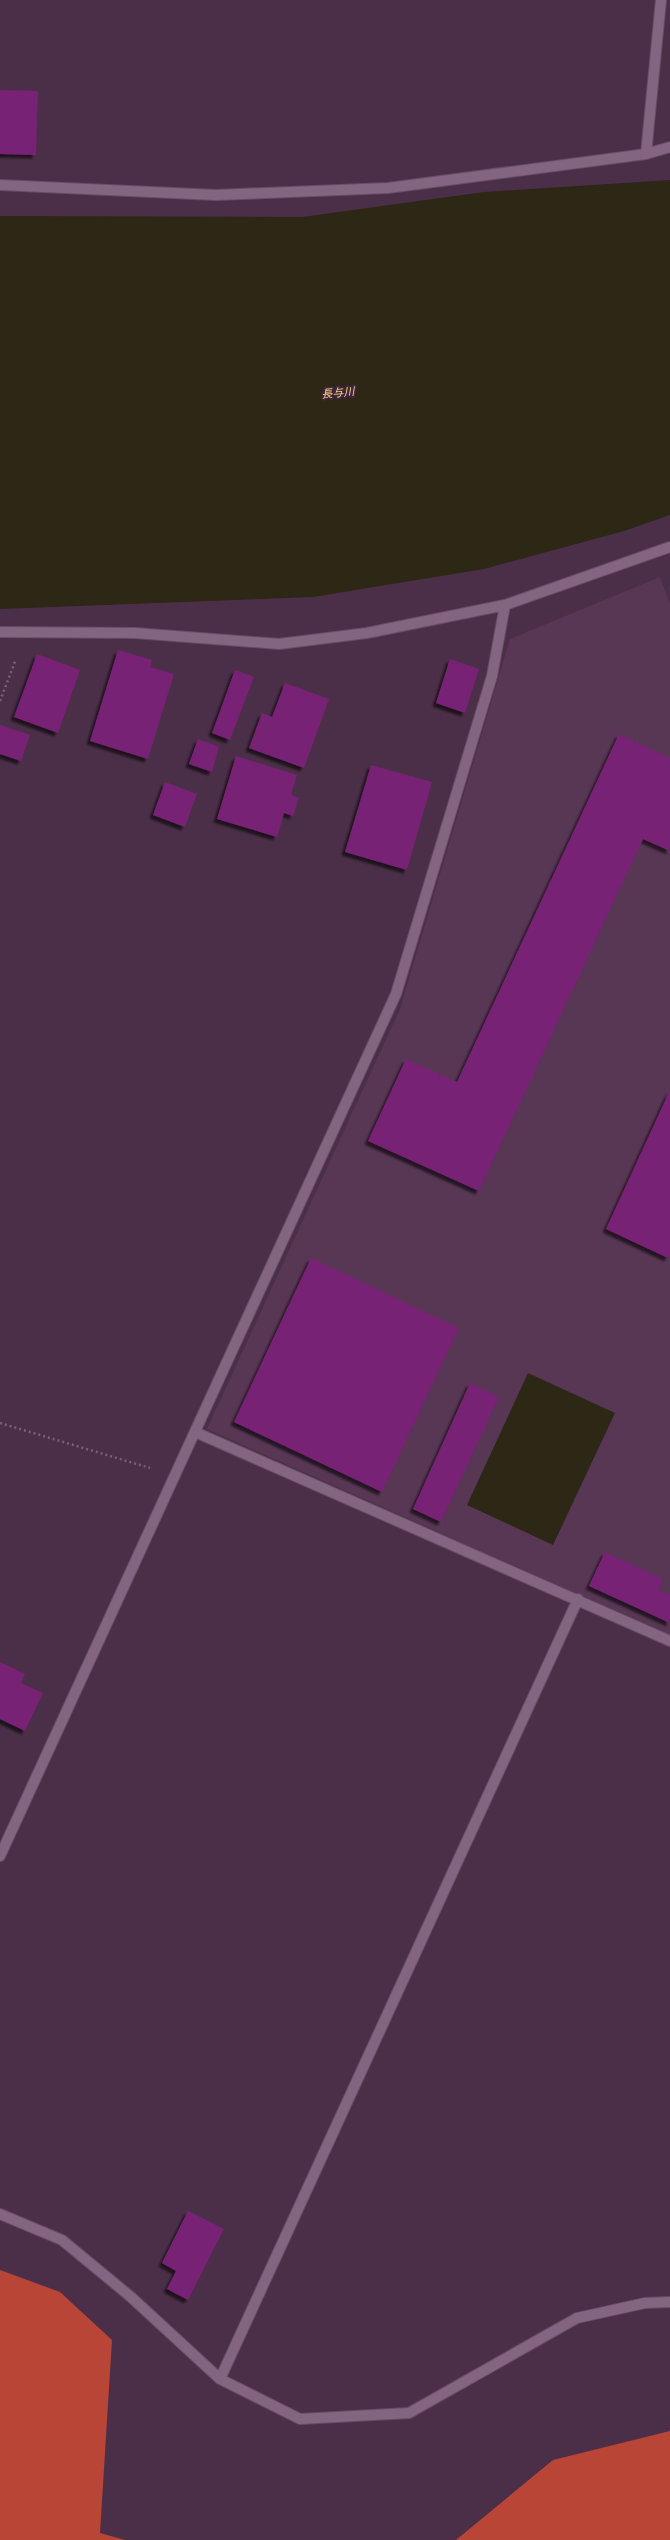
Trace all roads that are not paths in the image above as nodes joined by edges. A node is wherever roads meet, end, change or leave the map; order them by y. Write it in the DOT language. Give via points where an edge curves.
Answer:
graph roads {
  1 [pos="661,0"];
  2 [pos="670,146"];
  3 [pos="646,154"];
  4 [pos="0,184"];
  5 [pos="670,547"];
  6 [pos="505,605"];
  7 [pos="0,632"];
  8 [pos="195,1432"];
  9 [pos="578,1599"];
  10 [pos="670,1641"];
  11 [pos="0,1856"];
  12 [pos="0,2214"];
  13 [pos="670,2302"];
  14 [pos="220,2379"];
  1 -- 3 [label="street"];
  2 -- 3 [label="street"];
  3 -- 4 [label="street" via="388,188 216,195"];
  5 -- 6 [label="street"];
  6 -- 7 [label="street" via="367,633 279,644 135,633"];
  6 -- 8 [label="street" via="492,676 396,994"];
  8 -- 9 [label="street"];
  8 -- 11 [label="street"];
  9 -- 10 [label="street"];
  9 -- 14 [label="street"];
  12 -- 14 [label="street" via="62,2240 131,2297"];
  13 -- 14 [label="street" via="645,2303 577,2318 409,2413 300,2419"];
}
